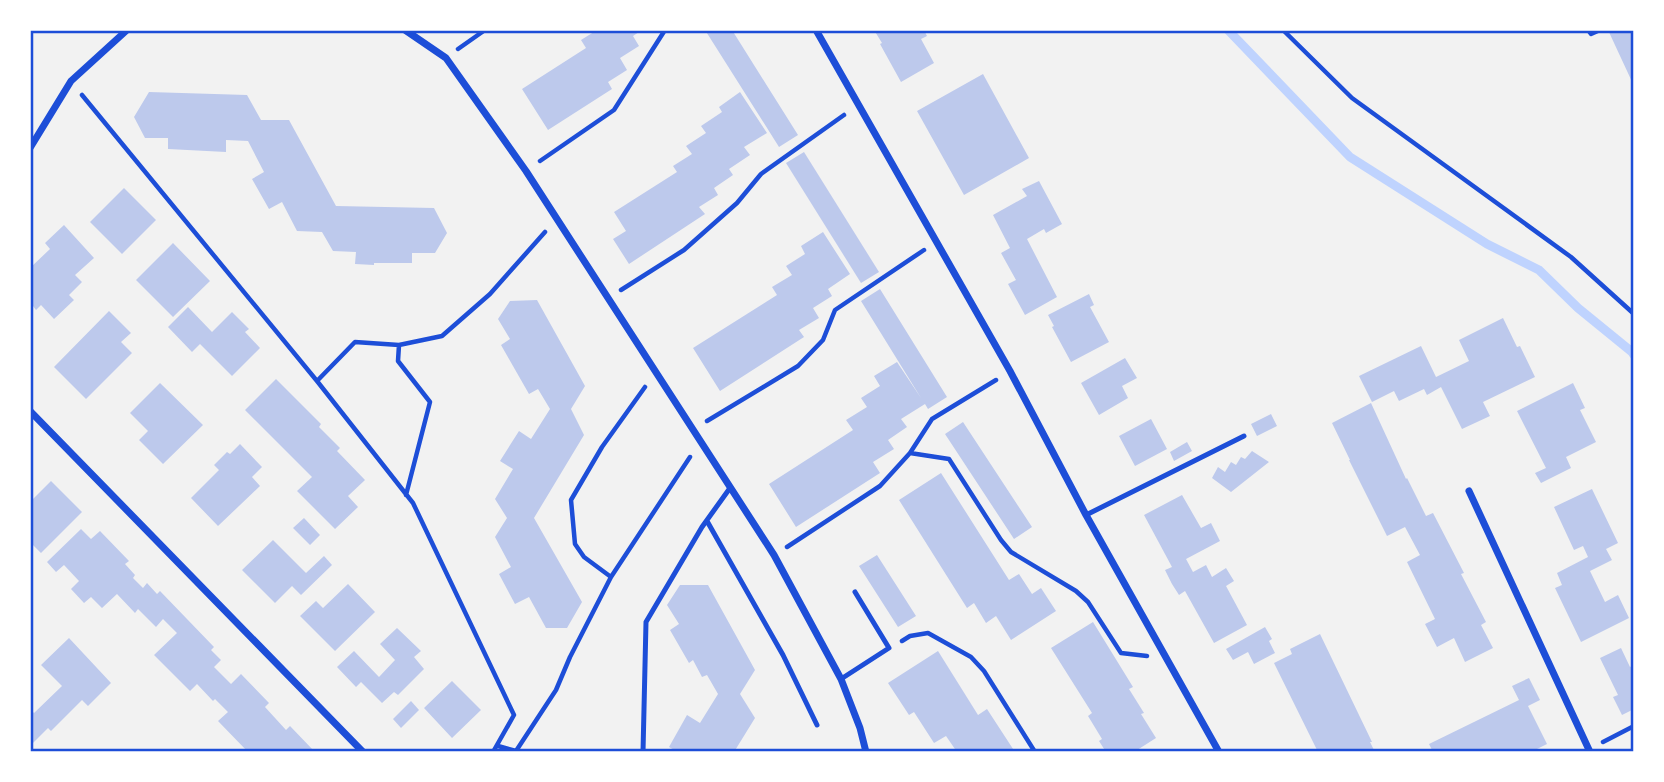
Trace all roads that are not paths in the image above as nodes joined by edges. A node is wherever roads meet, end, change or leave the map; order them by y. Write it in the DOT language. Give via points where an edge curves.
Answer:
graph roads {
  1 [pos="127,30"];
  2 [pos="405,30"];
  3 [pos="816,30"];
  4 [pos="30,148"];
  5 [pos="30,411"];
  6 [pos="1244,436"];
  7 [pos="730,488"];
  8 [pos="1469,491"];
  9 [pos="1086,515"];
  10 [pos="707,521"];
  11 [pos="855,592"];
  12 [pos="841,680"];
  13 [pos="817,725"];
  14 [pos="1590,751"];
  15 [pos="363,752"];
  16 [pos="643,752"];
  17 [pos="866,752"];
  18 [pos="1219,752"];
  1 -- 4 [label="street" via="71,81"];
  2 -- 7 [label="street" via="446,58 526,171"];
  3 -- 9 [label="street" via="1010,371"];
  5 -- 15 [label="street"];
  6 -- 9 [label="lane"];
  7 -- 10 [label="lane"];
  7 -- 12 [label="street" via="774,555"];
  8 -- 14 [label="street"];
  9 -- 18 [label="street"];
  10 -- 13 [label="lane"];
  10 -- 16 [label="lane" via="646,622"];
  11 -- 12 [label="lane" via="889,648"];
  12 -- 17 [label="street"];
}
